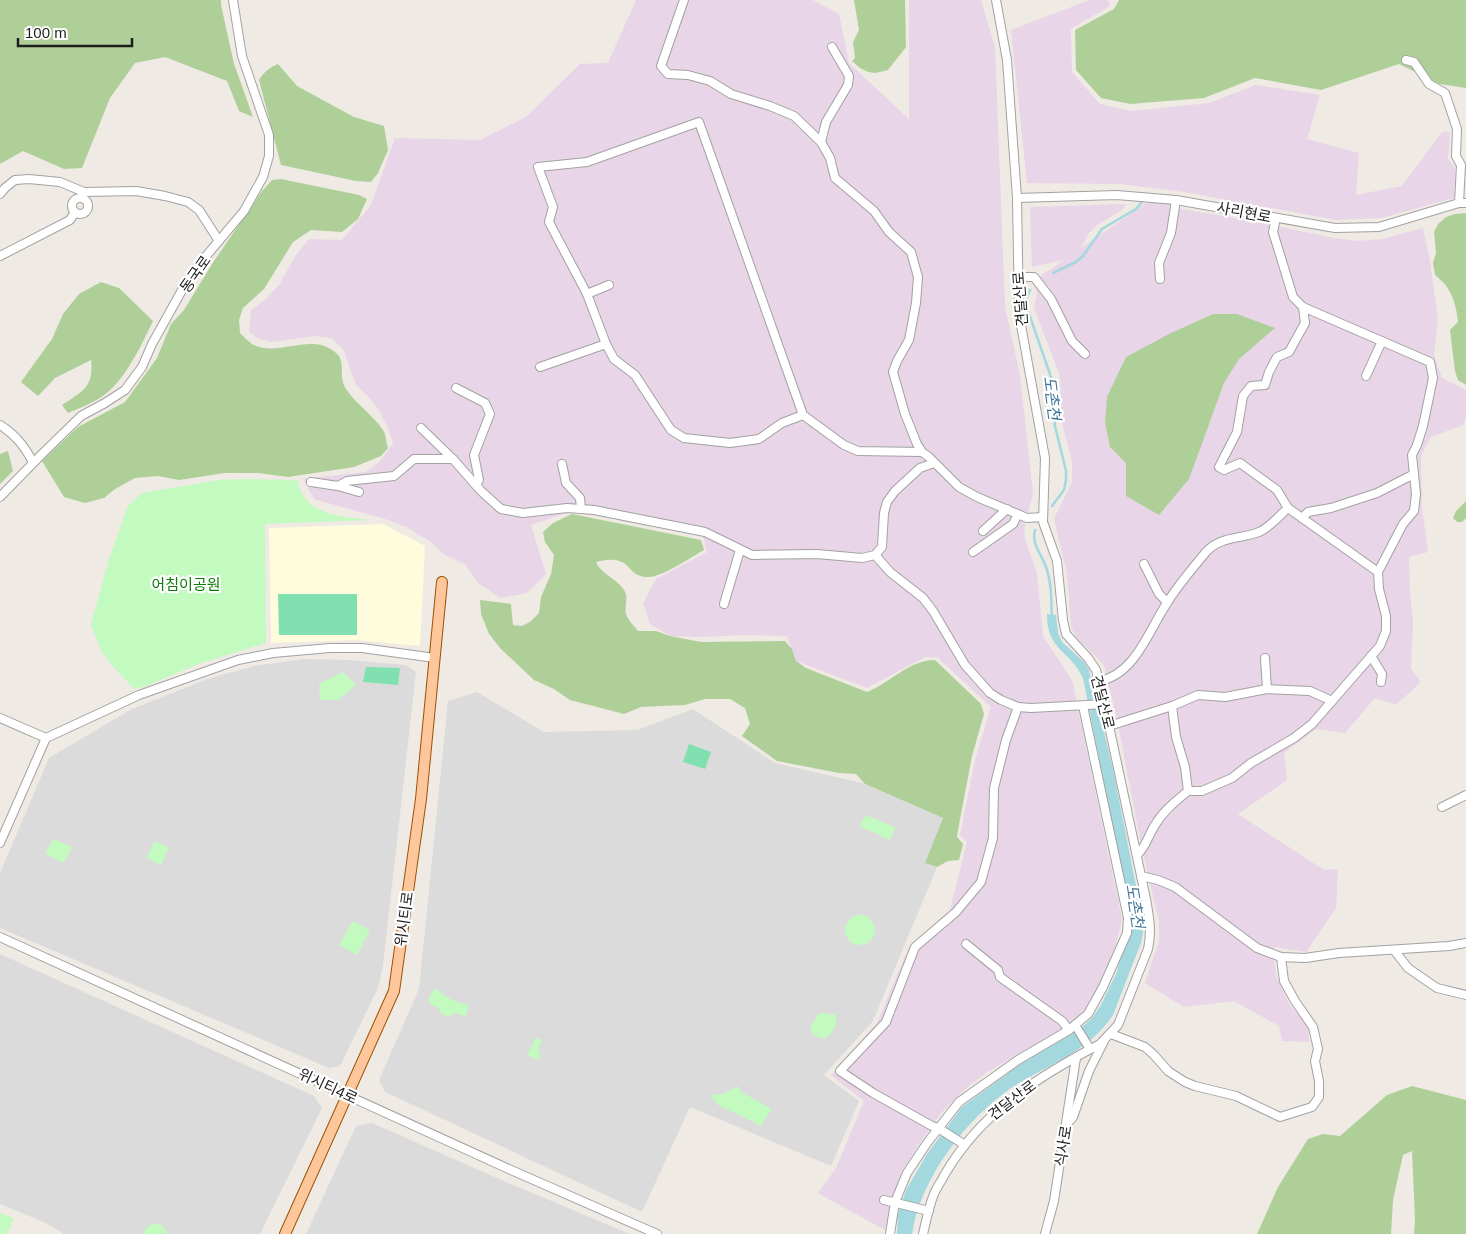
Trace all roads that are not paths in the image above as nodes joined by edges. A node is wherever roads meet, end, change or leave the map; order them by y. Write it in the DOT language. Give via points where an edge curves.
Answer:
graph roads {
  1 [pos="234,0"];
  2 [pos="684,0"];
  3 [pos="996,0"];
  4 [pos="832,47"];
  5 [pos="1406,60"];
  6 [pos="821,142"];
  7 [pos="0,194"];
  8 [pos="83,195"];
  9 [pos="1018,198"];
  10 [pos="1176,200"];
  11 [pos="1463,203"];
  12 [pos="1276,218"];
  13 [pos="219,241"];
  14 [pos="0,256"];
  15 [pos="1018,277"];
  16 [pos="1160,278"];
  17 [pos="610,285"];
  18 [pos="587,294"];
  19 [pos="1303,307"];
  20 [pos="1382,341"];
  21 [pos="606,344"];
  22 [pos="1085,354"];
  23 [pos="540,367"];
  24 [pos="1366,376"];
  25 [pos="456,388"];
  26 [pos="803,415"];
  27 [pos="0,426"];
  28 [pos="421,428"];
  29 [pos="922,452"];
  30 [pos="453,459"];
  31 [pos="34,462"];
  32 [pos="934,463"];
  33 [pos="562,464"];
  34 [pos="1414,474"];
  35 [pos="311,482"];
  36 [pos="476,485"];
  37 [pos="338,486"];
  38 [pos="359,492"];
  39 [pos="0,497"];
  40 [pos="581,508"];
  41 [pos="1288,508"];
  42 [pos="1007,509"];
  43 [pos="1018,514"];
  44 [pos="1043,517"];
  45 [pos="1302,518"];
  46 [pos="983,530"];
  47 [pos="740,550"];
  48 [pos="973,552"];
  49 [pos="875,555"];
  50 [pos="1144,564"];
  51 [pos="1378,572"];
  52 [pos="442,582"];
  53 [pos="1167,602"];
  54 [pos="724,604"];
  55 [pos="1370,656"];
  56 [pos="435,658"];
  57 [pos="1265,658"];
  58 [pos="1099,681"];
  59 [pos="1381,682"];
  60 [pos="1267,689"];
  61 [pos="1332,701"];
  62 [pos="1103,704"];
  63 [pos="1085,705"];
  64 [pos="1172,706"];
  65 [pos="1018,707"];
  66 [pos="0,718"];
  67 [pos="1109,726"];
  68 [pos="46,738"];
  69 [pos="1188,791"];
  70 [pos="1466,795"];
  71 [pos="1442,807"];
  72 [pos="0,843"];
  73 [pos="1137,855"];
  74 [pos="1141,876"];
  75 [pos="0,937"];
  76 [pos="1466,943"];
  77 [pos="966,944"];
  78 [pos="1394,950"];
  79 [pos="1281,957"];
  80 [pos="1466,995"];
  81 [pos="1074,1028"];
  82 [pos="1110,1034"];
  83 [pos="1104,1040"];
  84 [pos="1089,1048"];
  85 [pos="1076,1058"];
  86 [pos="348,1095"];
  87 [pos="1066,1125"];
  88 [pos="940,1130"];
  89 [pos="963,1144"];
  90 [pos="884,1200"];
  91 [pos="897,1203"];
  92 [pos="926,1211"];
  93 [pos="285,1234"];
  94 [pos="657,1234"];
  95 [pos="890,1234"];
  96 [pos="923,1234"];
  97 [pos="1045,1234"];
  1 -- 13 [label="street, 동국로" via="242,56 269,135 269,156 263,177 244,211"];
  2 -- 6 [label="street" via="661,66 668,74 710,81 731,94 794,116"];
  3 -- 9 [label="street, 견달산로" via="1007,60"];
  4 -- 6 [label="street" via="848,76 848,85 826,122"];
  5 -- 11 [label="street" via="1414,62 1429,84 1445,93 1457,129 1456,156 1461,166"];
  6 -- 29 [label="street" via="830,158 835,178 874,211 889,232 910,252 918,277 916,303 909,340 893,372 904,414"];
  7 -- 8 [label="street" via="15,180 29,179 60,182"];
  8 -- 13 [label="street" via="136,191 188,202 199,210"];
  8 -- 14 [label="street" via="87,208 82,213 75,212 70,220"];
  9 -- 10 [label="street, 사리현로" via="1118,195"];
  9 -- 15 [label="street, 견달산로"];
  10 -- 12 [label="street, 사리현로"];
  10 -- 16 [label="street" via="1171,233 1159,263"];
  11 -- 12 [label="street, 사리현로" via="1380,227 1335,228"];
  12 -- 19 [label="street" via="1273,232 1293,297"];
  13 -- 31 [label="street, 동국로" via="191,274 142,367 125,390 81,416"];
  15 -- 22 [label="street" via="1034,277 1050,299 1072,341"];
  15 -- 44 [label="street, 견달산로" via="1019,314 1045,458"];
  17 -- 18 [label="street"];
  18 -- 21 [label="street"];
  18 -- 26 [label="street" via="549,222 553,207 538,167 587,162 699,122"];
  19 -- 20 [label="street"];
  19 -- 41 [label="street" via="1304,323 1289,352 1277,357 1265,385 1251,386 1243,396 1237,432 1219,467 1224,470 1240,463 1277,490"];
  20 -- 24 [label="street"];
  20 -- 34 [label="street" via="1430,362 1433,378 1423,426 1412,455"];
  21 -- 23 [label="street"];
  21 -- 26 [label="street" via="614,359 635,375 671,430 684,438 730,443 759,439 782,423"];
  25 -- 36 [label="street" via="485,403 490,414 474,455 479,480"];
  26 -- 29 [label="street" via="844,445 858,451"];
  27 -- 31 [label="street" via="21,442"];
  28 -- 30 [label="street"];
  29 -- 32 [label="street"];
  30 -- 36 [label="street"];
  30 -- 37 [label="street" via="414,459 394,476"];
  31 -- 39 [label="street, 동국로"];
  32 -- 42 [label="street" via="960,487"];
  32 -- 49 [label="street" via="920,468 887,502 882,547"];
  33 -- 40 [label="street" via="566,483 580,498"];
  34 -- 45 [label="street" via="1377,493 1308,512"];
  34 -- 51 [label="street" via="1414,511 1403,524"];
  35 -- 37 [label="street"];
  36 -- 40 [label="street" via="501,509 523,513"];
  37 -- 38 [label="street"];
  40 -- 47 [label="street" via="705,532"];
  41 -- 45 [label="street"];
  41 -- 53 [label="street" via="1261,532 1223,540 1208,549"];
  42 -- 43 [label="street"];
  42 -- 46 [label="street"];
  43 -- 44 [label="street" via="1026,518"];
  43 -- 48 [label="street" via="1012,524"];
  44 -- 58 [label="street, 견달산로" via="1057,561 1065,629 1069,639 1096,670"];
  45 -- 51 [label="street"];
  47 -- 49 [label="street" via="752,555 817,554 862,558"];
  47 -- 54 [label="street"];
  49 -- 65 [label="street" via="934,611 965,665 978,680 1001,700"];
  50 -- 53 [label="street"];
  51 -- 55 [label="street" via="1386,631 1380,646"];
  52 -- 56 [label="main road, 위시티로"];
  53 -- 58 [label="street" via="1132,662 1115,676"];
  55 -- 59 [label="street" via="1382,674"];
  55 -- 61 [label="street"];
  56 -- 68 [label="street" via="362,648 297,650 238,660 139,696"];
  56 -- 86 [label="main road, 위시티로" via="421,799 394,991"];
  57 -- 60 [label="street"];
  58 -- 62 [label="street, 견달산로"];
  60 -- 61 [label="street" via="1310,691"];
  60 -- 64 [label="street" via="1225,697 1198,696"];
  61 -- 69 [label="street" via="1312,724 1294,738 1232,778 1202,791"];
  62 -- 63 [label="street"];
  62 -- 67 [label="street, 견달산로"];
  63 -- 65 [label="street"];
  63 -- 81 [label="street" via="1128,918 1127,933 1103,987 1088,1014"];
  64 -- 67 [label="street"];
  64 -- 69 [label="street"];
  65 -- 88 [label="street" via="994,788 993,838 981,882 956,912 915,947 886,1022 840,1071"];
  66 -- 68 [label="street"];
  67 -- 73 [label="street, 견달산로"];
  68 -- 72 [label="street"];
  69 -- 73 [label="street" via="1155,824"];
  70 -- 71 [label="street"];
  73 -- 74 [label="street, 견달산로"];
  74 -- 79 [label="street" via="1175,887 1257,948"];
  74 -- 82 [label="street, 견달산로" via="1150,921 1150,941 1118,1025"];
  75 -- 86 [label="street, 위시티4로"];
  76 -- 78 [label="street"];
  77 -- 81 [label="street" via="998,970 1000,977"];
  78 -- 79 [label="street"];
  78 -- 80 [label="street" via="1408,968 1436,988"];
  79 -- 82 [label="street" via="1284,981 1313,1027 1318,1048 1315,1061 1320,1097 1312,1107 1280,1118 1236,1096 1185,1082 1168,1071 1145,1047"];
  81 -- 84 [label="street"];
  81 -- 88 [label="street" via="1018,1060 960,1102"];
  82 -- 83 [label="street, 견달산로"];
  83 -- 84 [label="street, 견달산로"];
  83 -- 87 [label="street"];
  84 -- 85 [label="street, 견달산로"];
  85 -- 87 [label="street, 식사로"];
  85 -- 89 [label="street, 견달산로" via="1008,1101"];
  86 -- 93 [label="main road, 위시티로"];
  86 -- 94 [label="street, 위시티4로"];
  87 -- 97 [label="street, 식사로" via="1054,1201"];
  88 -- 89 [label="street"];
  88 -- 91 [label="street" via="907,1174"];
  89 -- 92 [label="street, 견달산로"];
  90 -- 91 [label="street"];
  91 -- 92 [label="street"];
  91 -- 95 [label="street"];
  92 -- 96 [label="street, 견달산로"];
}
